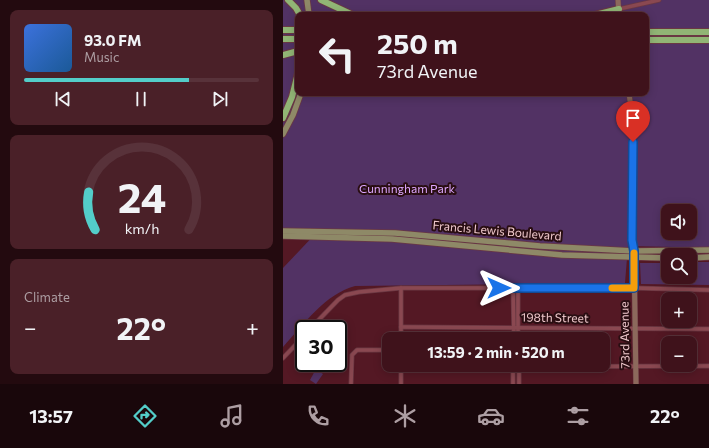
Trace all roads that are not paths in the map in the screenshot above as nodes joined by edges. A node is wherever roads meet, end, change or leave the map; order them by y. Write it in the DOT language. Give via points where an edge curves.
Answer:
graph roads {
  1 [pos="288,0"];
  2 [pos="307,0"];
  3 [pos="321,0"];
  4 [pos="618,0"];
  5 [pos="659,0"];
  6 [pos="298,12"];
  7 [pos="309,12"];
  8 [pos="347,12"];
  9 [pos="619,12"];
  10 [pos="283,30"];
  11 [pos="295,30"];
  12 [pos="649,32"];
  13 [pos="709,32"];
  14 [pos="283,39"];
  15 [pos="295,39"];
  16 [pos="649,40"];
  17 [pos="709,41"];
  18 [pos="295,51"];
  19 [pos="283,54"];
  20 [pos="295,86"];
  21 [pos="300,96"];
  22 [pos="629,96"];
  23 [pos="283,118"];
  24 [pos="283,134"];
  25 [pos="283,231"];
  26 [pos="283,236"];
  27 [pos="709,250"];
  28 [pos="634,251"];
  29 [pos="633,258"];
  30 [pos="661,258"];
  31 [pos="697,258"];
  32 [pos="709,258"];
  33 [pos="401,288"];
  34 [pos="513,288"];
  35 [pos="518,288"];
  36 [pos="634,288"];
  37 [pos="709,290"];
  38 [pos="319,320"];
  39 [pos="401,327"];
  40 [pos="516,327"];
  41 [pos="634,328"];
  42 [pos="709,329"];
  43 [pos="401,332"];
  44 [pos="515,332"];
  45 [pos="517,332"];
  46 [pos="295,345"];
  47 [pos="382,350"];
  48 [pos="283,358"];
  49 [pos="610,366"];
  50 [pos="635,366"];
  51 [pos="709,366"];
  52 [pos="401,372"];
  53 [pos="513,372"];
  54 [pos="519,372"];
  55 [pos="351,384"];
  56 [pos="401,384"];
  57 [pos="513,384"];
  58 [pos="519,384"];
  59 [pos="635,384"];
  1 -- 6 [label="highway"];
  2 -- 7 [label="main road"];
  3 -- 8 [label="highway"];
  4 -- 9 [label="street"];
  5 -- 9 [label="street"];
  10 -- 11 [label="highway"];
  12 -- 13 [label="highway"];
  14 -- 15 [label="highway"];
  16 -- 17 [label="highway"];
  18 -- 19 [label="highway"];
  20 -- 23 [label="highway"];
  21 -- 24 [label="main road"];
  22 -- 28 [label="street, 73rd Avenue"];
  25 -- 28 [label="main road, Francis Lewis Boulevard" via="395,233 540,246"];
  26 -- 29 [label="main road, Francis Lewis Boulevard" via="392,239 562,255"];
  27 -- 28 [label="main road, Francis Lewis Boulevard"];
  28 -- 29 [label="street, 73rd Avenue"];
  29 -- 30 [label="main road, Francis Lewis Boulevard"];
  29 -- 36 [label="street, 73rd Avenue"];
  31 -- 32 [label="main road"];
  33 -- 34 [label="street"];
  33 -- 38 [label="street" via="345,295"];
  33 -- 39 [label="street"];
  34 -- 35 [label="street"];
  34 -- 40 [label="street"];
  35 -- 36 [label="street"];
  35 -- 40 [label="street"];
  36 -- 37 [label="street"];
  36 -- 41 [label="street, 73rd Avenue"];
  39 -- 40 [label="street, 198th Street"];
  39 -- 43 [label="street"];
  40 -- 41 [label="street, 198th Street"];
  40 -- 44 [label="street"];
  40 -- 45 [label="street"];
  41 -- 42 [label="street, 198th Street"];
  41 -- 50 [label="street, 73rd Avenue"];
  46 -- 48 [label="street"];
  47 -- 55 [label="street" via="353,352"];
  49 -- 50 [label="street"];
  50 -- 51 [label="street"];
  50 -- 59 [label="street, 73rd Avenue"];
  52 -- 56 [label="street"];
  53 -- 57 [label="street"];
  54 -- 58 [label="street"];
}
